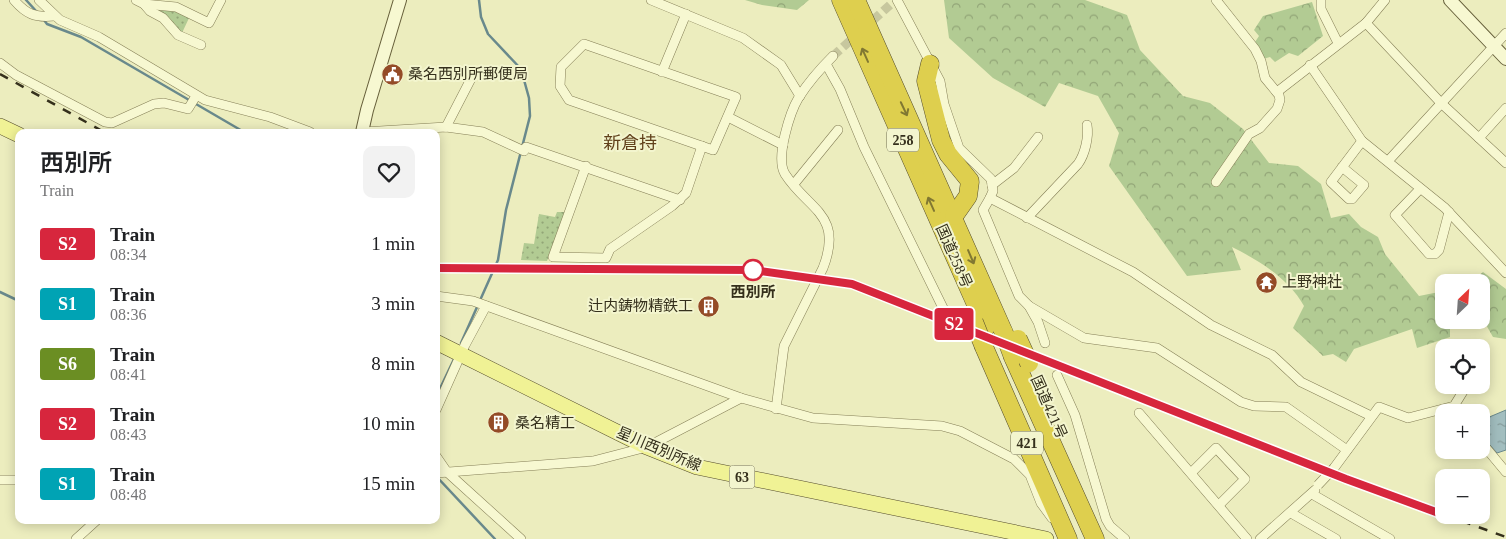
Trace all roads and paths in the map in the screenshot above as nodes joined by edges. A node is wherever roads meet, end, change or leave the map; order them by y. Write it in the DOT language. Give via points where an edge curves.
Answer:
graph roads {
  1 [pos="14,0"];
  2 [pos="39,0"];
  3 [pos="221,0"];
  4 [pos="400,0"];
  5 [pos="651,0"];
  6 [pos="841,0"];
  7 [pos="856,0"];
  8 [pos="1216,0"];
  9 [pos="1321,0"];
  10 [pos="1385,0"];
  11 [pos="1450,0"];
  12 [pos="140,2"];
  13 [pos="894,2"];
  14 [pos="686,14"];
  15 [pos="51,16"];
  16 [pos="1366,23"];
  17 [pos="1506,33"];
  18 [pos="1338,43"];
  19 [pos="201,45"];
  20 [pos="1493,47"];
  21 [pos="833,56"];
  22 [pos="1506,59"];
  23 [pos="0,63"];
  24 [pos="826,64"];
  25 [pos="930,64"];
  26 [pos="1310,65"];
  27 [pos="475,71"];
  28 [pos="662,72"];
  29 [pos="1277,92"];
  30 [pos="196,96"];
  31 [pos="800,96"];
  32 [pos="1441,103"];
  33 [pos="1506,108"];
  34 [pos="728,117"];
  35 [pos="1087,125"];
  36 [pos="0,126"];
  37 [pos="446,127"];
  38 [pos="303,129"];
  39 [pos="363,129"];
  40 [pos="413,129"];
  41 [pos="838,130"];
  42 [pos="15,133"];
  43 [pos="1038,137"];
  44 [pos="1479,138"];
  45 [pos="1362,141"];
  46 [pos="783,145"];
  47 [pos="702,146"];
  48 [pos="1389,160"];
  49 [pos="1506,163"];
  50 [pos="586,166"];
  51 [pos="1342,168"];
  52 [pos="1216,182"];
  53 [pos="794,184"];
  54 [pos="992,185"];
  55 [pos="1420,188"];
  56 [pos="990,198"];
  57 [pos="680,200"];
  58 [pos="1449,212"];
  59 [pos="954,216"];
  60 [pos="1027,218"];
  61 [pos="1504,267"];
  62 [pos="973,280"];
  63 [pos="440,297"];
  64 [pos="486,306"];
  65 [pos="1029,306"];
  66 [pos="944,310"];
  67 [pos="1045,343"];
  68 [pos="440,344"];
  69 [pos="458,353"];
  70 [pos="1006,354"];
  71 [pos="1057,375"];
  72 [pos="740,398"];
  73 [pos="440,400"];
  74 [pos="776,409"];
  75 [pos="1139,413"];
  76 [pos="1435,413"];
  77 [pos="1371,416"];
  78 [pos="647,447"];
  79 [pos="1346,450"];
  80 [pos="1490,453"];
  81 [pos="440,462"];
  82 [pos="447,472"];
  83 [pos="1192,472"];
  84 [pos="1506,472"];
  85 [pos="440,473"];
  86 [pos="0,480"];
  87 [pos="15,480"];
  88 [pos="1312,494"];
  89 [pos="1218,505"];
  90 [pos="1291,513"];
  91 [pos="93,524"];
  92 [pos="76,539"];
  93 [pos="521,539"];
  94 [pos="1046,539"];
  95 [pos="1067,539"];
  96 [pos="1081,539"];
  97 [pos="1095,539"];
  98 [pos="1108,539"];
  99 [pos="1124,539"];
  100 [pos="1247,539"];
  101 [pos="1260,539"];
  102 [pos="1336,539"];
  103 [pos="1390,539"];
  1 -- 15 [label="street" via="24,12"];
  2 -- 15 [label="street"];
  3 -- 12 [label="street" via="209,23 176,7"];
  4 -- 39 [label="street" via="366,110"];
  5 -- 14 [label="street"];
  62 -- 6 [label="highway, 国道258号 / 258, one-way"];
  7 -- 59 [label="highway, 国道258号 / 258, one-way"];
  8 -- 29 [label="street" via="1255,49 1265,78"];
  9 -- 18 [label="street" via="1321,9"];
  10 -- 16 [label="street"];
  11 -- 20 [label="street"];
  12 -- 19 [label="street" via="164,18 178,35"];
  13 -- 25 [label="street"];
  14 -- 28 [label="street"];
  14 -- 31 [label="street" via="743,38 781,65"];
  15 -- 30 [label="street" via="108,42"];
  16 -- 18 [label="street"];
  16 -- 32 [label="street"];
  17 -- 20 [label="street"];
  18 -- 26 [label="street"];
  20 -- 22 [label="street"];
  20 -- 32 [label="street"];
  21 -- 24 [label="street"];
  23 -- 30 [label="street" via="16,76 105,122 121,121 154,104 188,109"];
  24 -- 31 [label="street"];
  24 -- 66 [label="street"];
  25 -- 54 [label="street" via="940,81 959,148 988,174"];
  25 -- 59 [label="highway" via="926,81 941,140 970,181 968,196"];
  26 -- 29 [label="street"];
  26 -- 45 [label="street"];
  27 -- 37 [label="street"];
  28 -- 34 [label="street" via="736,97"];
  28 -- 47 [label="street" via="584,44 561,67 560,86 569,100"];
  29 -- 52 [label="street" via="1280,100 1277,109 1260,128 1249,134"];
  30 -- 38 [label="street"];
  31 -- 46 [label="street"];
  32 -- 44 [label="street"];
  32 -- 48 [label="street"];
  33 -- 44 [label="street"];
  34 -- 46 [label="street"];
  34 -- 47 [label="street" via="713,150"];
  35 -- 60 [label="street" via="1088,132 1078,164"];
  36 -- 42 [label="main road"];
  37 -- 40 [label="street"];
  37 -- 50 [label="street" via="484,132 522,149"];
  41 -- 53 [label="street"];
  43 -- 54 [label="street" via="1014,168"];
  44 -- 49 [label="street"];
  45 -- 48 [label="street"];
  45 -- 51 [label="street"];
  46 -- 53 [label="street" via="782,168"];
  47 -- 57 [label="street" via="686,194"];
  48 -- 55 [label="street"];
  50 -- 57 [label="street"];
  50 -- 57 [label="street" via="554,258 606,258 610,249"];
  53 -- 74 [label="street" via="824,219 828,228 828,248 823,268 784,346"];
  54 -- 56 [label="street"];
  55 -- 58 [label="street"];
  55 -- 58 [label="street" via="1395,215 1429,254 1439,250"];
  56 -- 60 [label="street"];
  56 -- 65 [label="street" via="983,210 1019,296"];
  58 -- 61 [label="street"];
  59 -- 62 [label="highway, 国道258号 / 258, one-way"];
  60 -- 77 [label="street" via="1132,272 1211,325 1272,355 1301,382"];
  62 -- 70 [label="highway, 国道258号 / 258" via="980,324"];
  62 -- 70 [label="highway, 国道258号 / 258, bridge" via="1011,336"];
  63 -- 64 [label="street"];
  64 -- 69 [label="street"];
  64 -- 72 [label="street"];
  65 -- 67 [label="street"];
  65 -- 79 [label="street" via="1084,338 1157,348 1241,402 1254,406 1286,406"];
  68 -- 69 [label="main road, 星川西別所線 / 63"];
  69 -- 73 [label="street"];
  69 -- 78 [label="main road, 星川西別所線 / 63"];
  70 -- 95 [label="highway, 421"];
  70 -- 96 [label="highway, 国道258号 / 258"];
  70 -- 97 [label="highway, 国道258号 / 258"];
  70 -- 98 [label="highway, 国道421号 / 421"];
  71 -- 99 [label="street" via="1075,415 1106,519"];
  72 -- 74 [label="street"];
  72 -- 78 [label="street"];
  74 -- 95 [label="street" via="814,418 942,426 960,432 1014,459 1030,475 1041,503"];
  75 -- 83 [label="street"];
  76 -- 77 [label="street" via="1408,418 1379,407"];
  77 -- 79 [label="street"];
  78 -- 82 [label="street" via="593,461"];
  78 -- 94 [label="main road, 星川西別所線 / 63" via="697,467"];
  79 -- 88 [label="street, bridge"];
  80 -- 84 [label="street"];
  81 -- 82 [label="street"];
  82 -- 85 [label="street"];
  82 -- 93 [label="street"];
  83 -- 89 [label="street"];
  83 -- 89 [label="street" via="1216,448 1245,479"];
  86 -- 87 [label="street"];
  88 -- 90 [label="street"];
  88 -- 103 [label="street"];
  89 -- 100 [label="street"];
  90 -- 101 [label="street"];
  90 -- 102 [label="street"];
  91 -- 92 [label="street"];
}
